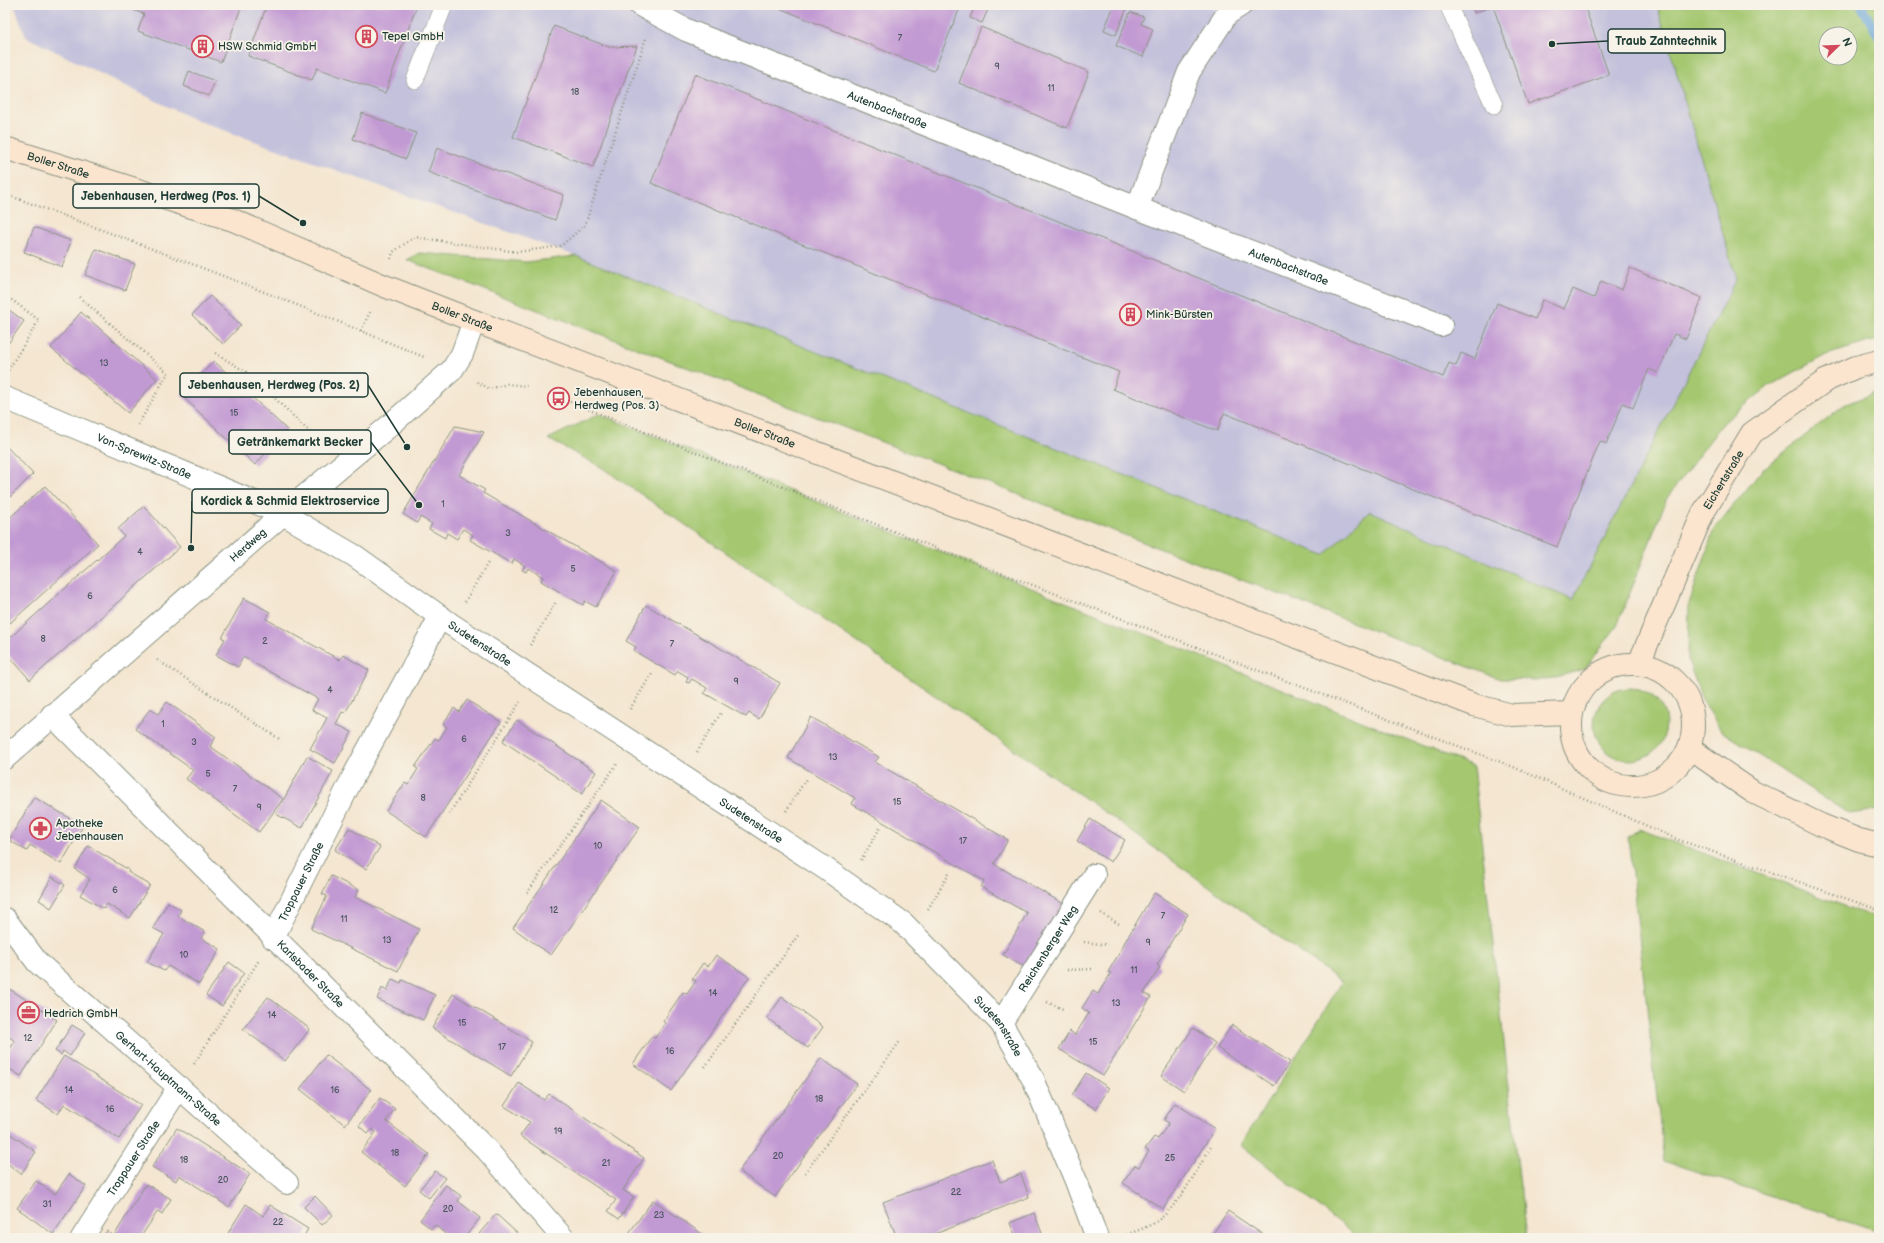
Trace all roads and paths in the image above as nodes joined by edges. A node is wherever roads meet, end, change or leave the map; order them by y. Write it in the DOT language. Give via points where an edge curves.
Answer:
graph roads {
  1 [pos="444,5"];
  2 [pos="1241,5"];
  3 [pos="1448,5"];
  4 [pos="651,8"];
  5 [pos="415,80"];
  6 [pos="1494,105"];
  7 [pos="5,148"];
  8 [pos="5,194"];
  9 [pos="1137,208"];
  10 [pos="382,285"];
  11 [pos="5,295"];
  12 [pos="79,297"];
  13 [pos="474,321"];
  14 [pos="1441,325"];
  15 [pos="361,331"];
  16 [pos="215,353"];
  17 [pos="1879,360"];
  18 [pos="452,370"];
  19 [pos="5,375"];
  20 [pos="527,386"];
  21 [pos="5,398"];
  22 [pos="570,402"];
  23 [pos="125,448"];
  24 [pos="342,464"];
  25 [pos="283,514"];
  26 [pos="489,561"];
  27 [pos="556,602"];
  28 [pos="446,621"];
  29 [pos="134,644"];
  30 [pos="1639,663"];
  31 [pos="517,666"];
  32 [pos="653,672"];
  33 [pos="535,678"];
  34 [pos="1572,712"];
  35 [pos="721,713"];
  36 [pos="52,715"];
  37 [pos="624,737"];
  38 [pos="280,740"];
  39 [pos="1689,748"];
  40 [pos="5,758"];
  41 [pos="683,775"];
  42 [pos="806,780"];
  43 [pos="449,814"];
  44 [pos="880,828"];
  45 [pos="771,834"];
  46 [pos="1879,845"];
  47 [pos="950,872"];
  48 [pos="1094,875"];
  49 [pos="847,884"];
  50 [pos="527,893"];
  51 [pos="1879,910"];
  52 [pos="5,918"];
  53 [pos="799,934"];
  54 [pos="913,934"];
  55 [pos="274,938"];
  56 [pos="1001,1023"];
  57 [pos="901,1040"];
  58 [pos="705,1067"];
  59 [pos="179,1087"];
  60 [pos="1212,1145"];
  61 [pos="805,1173"];
  62 [pos="287,1183"];
  63 [pos="1204,1232"];
  64 [pos="82,1238"];
  65 [pos="563,1238"];
  66 [pos="1097,1238"];
  67 [pos="1119,1238"];
  68 [pos="1200,1238"];
  1 -- 5 [label="lane"];
  2 -- 9 [label="street" via="1227,14 1189,72"];
  3 -- 6 [label="lane"];
  4 -- 9 [label="street, Autenbachstraße" via="686,30"];
  4 -- 10 [label="path" via="585,225 561,246 516,252 415,237 393,252"];
  7 -- 10 [label="main road, Boller Straße" via="233,220"];
  8 -- 15 [label="path"];
  9 -- 14 [label="street, Autenbachstraße"];
  10 -- 13 [label="main road, Boller Straße"];
  10 -- 15 [label="path"];
  11 -- 19 [label="path" via="39,320"];
  12 -- 23 [label="path" via="168,373"];
  13 -- 18 [label="street, Herdweg" via="462,354"];
  13 -- 34 [label="main road, Boller Straße" via="1474,705 1512,715"];
  15 -- 18 [label="path"];
  16 -- 24 [label="path" via="251,375"];
  17 -- 30 [label="main road, Eichertstraße" via="1825,381 1752,432 1703,513"];
  18 -- 20 [label="path" via="490,389 507,384"];
  18 -- 24 [label="street, Herdweg"];
  21 -- 23 [label="street, Von-Sprewitz-Straße"];
  22 -- 51 [label="path" via="948,553 1511,766 1678,840"];
  23 -- 25 [label="street, Von-Sprewitz-Straße"];
  24 -- 25 [label="street, Herdweg"];
  25 -- 28 [label="street, Sudetenstraße" via="355,556"];
  25 -- 29 [label="street, Herdweg"];
  26 -- 28 [label="path"];
  27 -- 31 [label="path"];
  28 -- 31 [label="street, Sudetenstraße"];
  28 -- 55 [label="street, Troppauer Straße" via="353,777"];
  29 -- 36 [label="street, Herdweg"];
  29 -- 38 [label="path"];
  30 -- 34 [label="main road" via="1621,664 1604,670 1589,681 1578,695"];
  30 -- 39 [label="main road" via="1657,668 1673,678 1686,693 1692,711 1694,730"];
  31 -- 33 [label="street, Sudetenstraße"];
  32 -- 37 [label="path"];
  33 -- 37 [label="street, Sudetenstraße"];
  33 -- 43 [label="path"];
  34 -- 39 [label="main road" via="1571,730 1575,748 1598,776 1614,784 1633,786 1661,778 1680,764"];
  35 -- 41 [label="path"];
  36 -- 40 [label="street, Herdweg"];
  36 -- 55 [label="street, Karlsbader Straße"];
  37 -- 41 [label="street, Sudetenstraße"];
  37 -- 50 [label="path"];
  39 -- 46 [label="main road" via="1753,792 1821,825"];
  41 -- 45 [label="street, Sudetenstraße"];
  42 -- 45 [label="path"];
  44 -- 49 [label="path"];
  45 -- 49 [label="street, Sudetenstraße"];
  47 -- 54 [label="path"];
  48 -- 56 [label="street, Reichenberger Weg"];
  49 -- 54 [label="street, Sudetenstraße" via="903,923"];
  52 -- 59 [label="street, Gerhart-Hauptmann-Straße" via="37,962"];
  53 -- 58 [label="path"];
  54 -- 56 [label="street, Sudetenstraße"];
  55 -- 59 [label="path"];
  55 -- 65 [label="street, Karlsbader Straße" via="487,1150"];
  56 -- 66 [label="street, Sudetenstraße" via="1032,1079 1076,1181"];
  57 -- 61 [label="path"];
  59 -- 62 [label="street, Gerhart-Hauptmann-Straße"];
  59 -- 64 [label="street, Troppauer Straße"];
  60 -- 67 [label="path" via="1164,1216 1153,1224"];
  63 -- 68 [label="path"];
}
